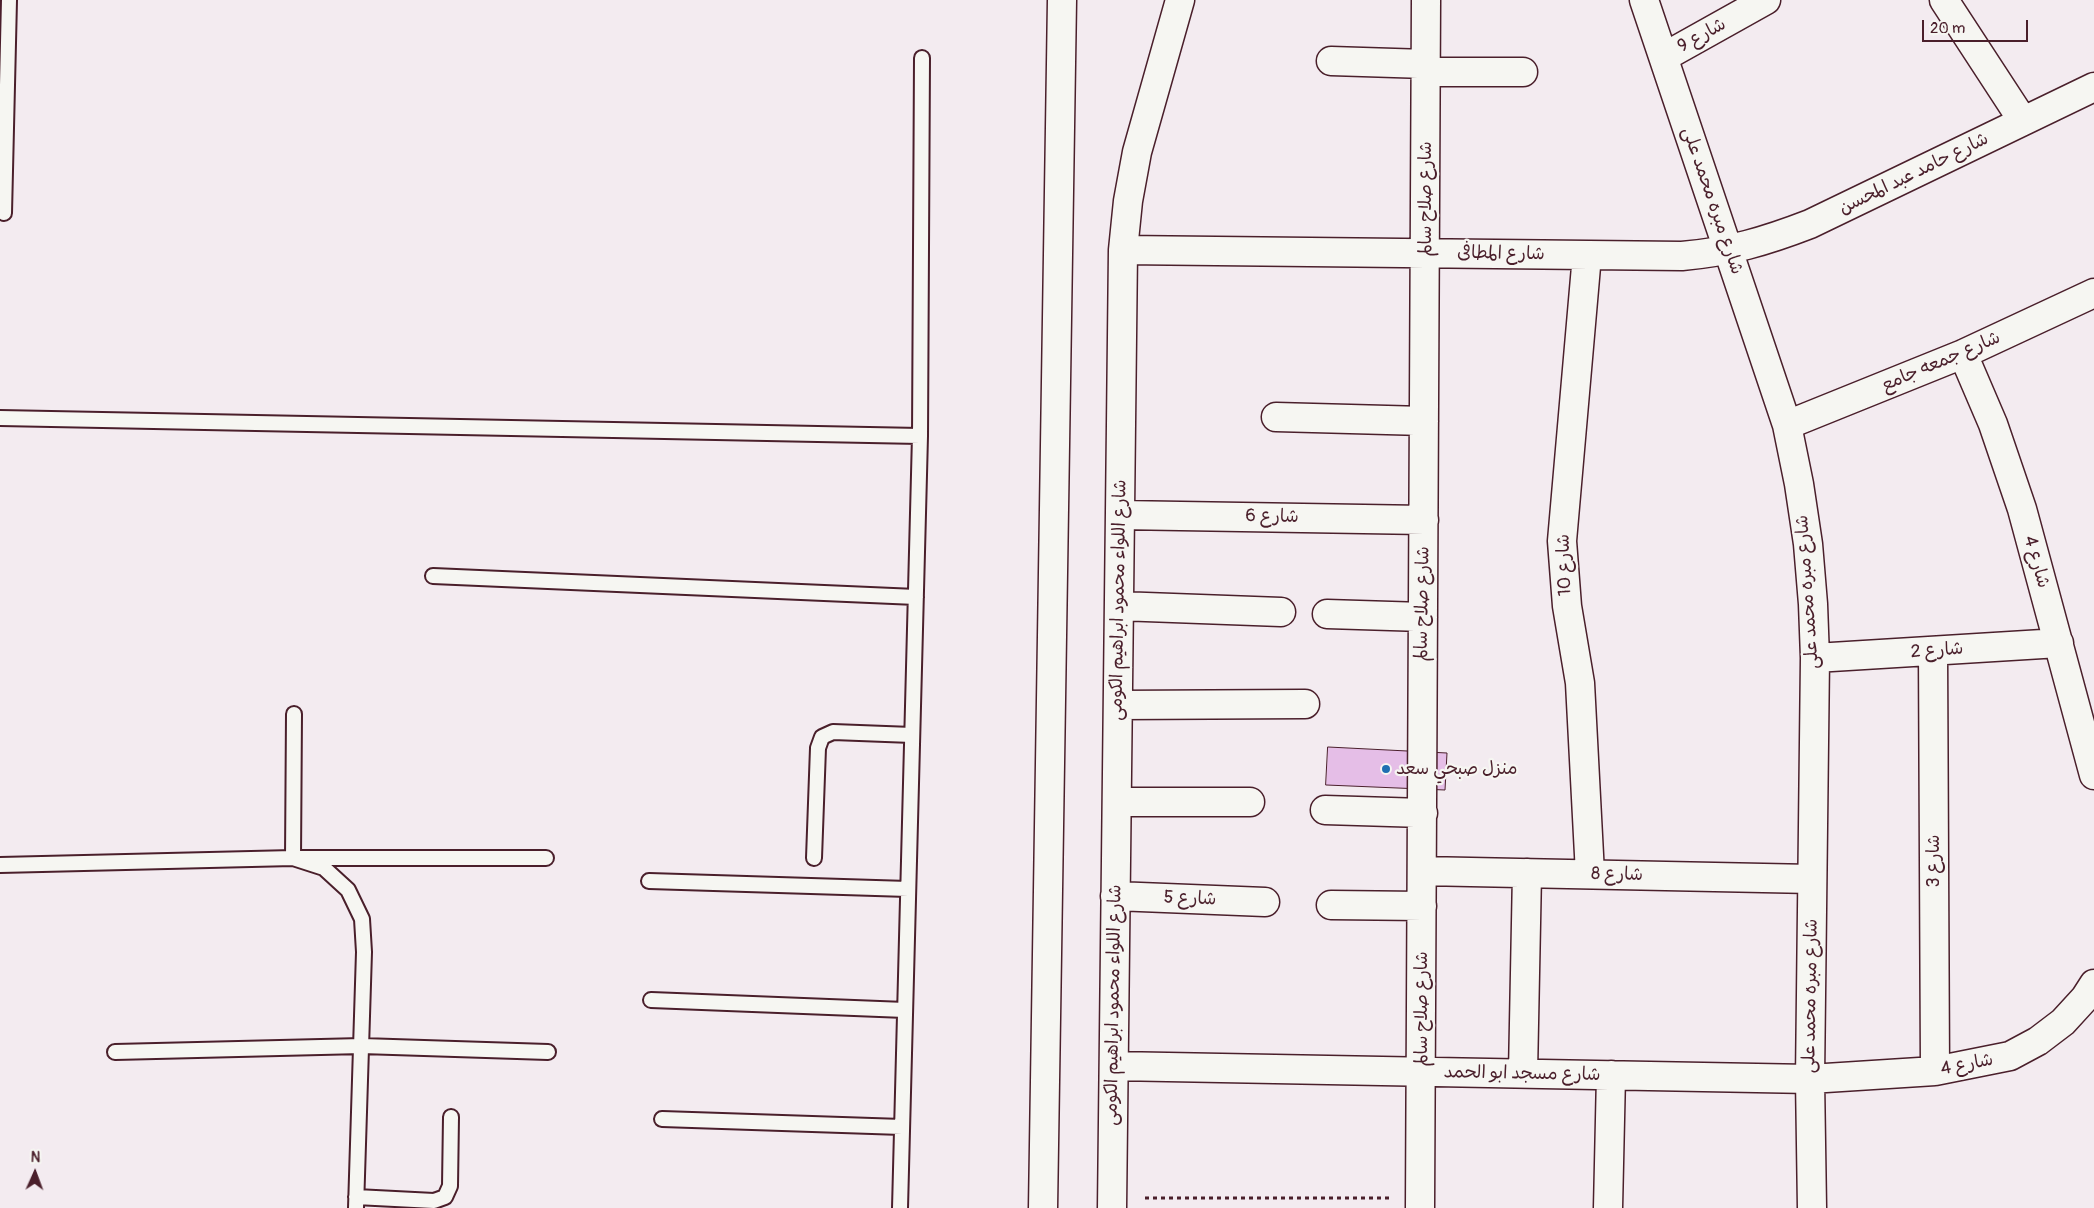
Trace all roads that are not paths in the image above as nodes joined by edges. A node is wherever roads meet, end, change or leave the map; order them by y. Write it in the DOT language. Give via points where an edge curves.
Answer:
graph roads {
  1 [pos="9,0"];
  2 [pos="1062,0"];
  3 [pos="1180,0"];
  4 [pos="1426,0"];
  5 [pos="1644,0"];
  6 [pos="1766,0"];
  7 [pos="1944,0"];
  8 [pos="1664,57"];
  9 [pos="922,58"];
  10 [pos="1331,61"];
  11 [pos="1426,68"];
  12 [pos="1523,72"];
  13 [pos="2094,87"];
  14 [pos="2023,121"];
  15 [pos="4,212"];
  16 [pos="1123,250"];
  17 [pos="1729,251"];
  18 [pos="1426,253"];
  19 [pos="1587,255"];
  20 [pos="2094,294"];
  21 [pos="1963,354"];
  22 [pos="1276,417"];
  23 [pos="0,418"];
  24 [pos="1424,421"];
  25 [pos="1787,425"];
  26 [pos="920,436"];
  27 [pos="1120,515"];
  28 [pos="1424,520"];
  29 [pos="433,576"];
  30 [pos="916,597"];
  31 [pos="1119,606"];
  32 [pos="1281,612"];
  33 [pos="1327,614"];
  34 [pos="1423,617"];
  35 [pos="2059,643"];
  36 [pos="1933,652"];
  37 [pos="1815,658"];
  38 [pos="1305,704"];
  39 [pos="1118,705"];
  40 [pos="294,714"];
  41 [pos="912,735"];
  42 [pos="2094,775"];
  43 [pos="1117,802"];
  44 [pos="1250,802"];
  45 [pos="1325,810"];
  46 [pos="1423,813"];
  47 [pos="293,858"];
  48 [pos="546,858"];
  49 [pos="814,858"];
  50 [pos="0,865"];
  51 [pos="1422,871"];
  52 [pos="1527,873"];
  53 [pos="1590,874"];
  54 [pos="1812,880"];
  55 [pos="649,881"];
  56 [pos="908,888"];
  57 [pos="1116,896"];
  58 [pos="1265,902"];
  59 [pos="1331,905"];
  60 [pos="1422,906"];
  61 [pos="2094,984"];
  62 [pos="651,1000"];
  63 [pos="905,1010"];
  64 [pos="362,1046"];
  65 [pos="115,1052"];
  66 [pos="548,1052"];
  67 [pos="1114,1066"];
  68 [pos="1935,1071"];
  69 [pos="1421,1072"];
  70 [pos="1523,1073"];
  71 [pos="1611,1075"];
  72 [pos="1810,1079"];
  73 [pos="451,1116"];
  74 [pos="662,1119"];
  75 [pos="902,1127"];
  76 [pos="356,1203"];
  77 [pos="1112,1203"];
  78 [pos="1420,1203"];
  79 [pos="900,1208"];
  80 [pos="1043,1208"];
  81 [pos="1608,1208"];
  82 [pos="1812,1208"];
  1 -- 15 [label="lane"];
  2 -- 80 [label="street"];
  3 -- 16 [label="street, شارع اللواء محمود ابراهيم الكومى" via="1137,152"];
  4 -- 11 [label="street, شارع صلاح سالم"];
  5 -- 8 [label="street, شارع مبره محمد على"];
  6 -- 8 [label="street, شارع 9"];
  7 -- 14 [label="street"];
  8 -- 17 [label="street, شارع مبره محمد على"];
  9 -- 26 [label="lane"];
  10 -- 11 [label="street"];
  11 -- 12 [label="street"];
  11 -- 18 [label="street, شارع صلاح سالم"];
  13 -- 14 [label="street, شارع حامد عبد المحسن"];
  14 -- 17 [label="street, شارع حامد عبد المحسن" via="1810,224 1770,240"];
  16 -- 18 [label="street, شارع المطافى"];
  16 -- 27 [label="street, شارع اللواء محمود ابراهيم الكومى"];
  17 -- 19 [label="street, شارع المطافى" via="1682,256"];
  17 -- 25 [label="street, شارع مبره محمد على"];
  18 -- 19 [label="street, شارع المطافى"];
  18 -- 24 [label="street, شارع صلاح سالم"];
  19 -- 53 [label="street, شارع 10" via="1562,541 1567,606 1580,683"];
  20 -- 21 [label="street, شارع جمعه جامع"];
  21 -- 25 [label="street, شارع جمعه جامع"];
  21 -- 35 [label="street, شارع 4" via="1993,424 2012,481"];
  22 -- 24 [label="street"];
  23 -- 26 [label="lane"];
  24 -- 28 [label="street, شارع صلاح سالم"];
  25 -- 37 [label="street, شارع مبره محمد على" via="1808,544"];
  26 -- 30 [label="lane"];
  27 -- 28 [label="street, شارع 6"];
  27 -- 31 [label="street, شارع اللواء محمود ابراهيم الكومى"];
  28 -- 34 [label="street, شارع صلاح سالم"];
  29 -- 30 [label="lane"];
  30 -- 41 [label="lane"];
  31 -- 32 [label="street"];
  31 -- 39 [label="street, شارع اللواء محمود ابراهيم الكومى"];
  33 -- 34 [label="street"];
  34 -- 46 [label="street, شارع صلاح سالم"];
  35 -- 36 [label="street, شارع 2"];
  35 -- 42 [label="street, شارع 4"];
  36 -- 37 [label="street, شارع 2"];
  36 -- 68 [label="street, شارع 3"];
  37 -- 54 [label="street, شارع مبره محمد على"];
  38 -- 39 [label="street"];
  39 -- 43 [label="street, شارع اللواء محمود ابراهيم الكومى"];
  40 -- 47 [label="lane"];
  41 -- 49 [label="lane" via="833,732 822,737 818,748"];
  41 -- 56 [label="lane"];
  43 -- 44 [label="street"];
  43 -- 57 [label="street, شارع اللواء محمود ابراهيم الكومى"];
  45 -- 46 [label="street"];
  46 -- 51 [label="street, شارع صلاح سالم"];
  47 -- 48 [label="lane"];
  47 -- 50 [label="lane"];
  47 -- 64 [label="lane" via="324,868 348,890 362,919"];
  51 -- 52 [label="street, شارع 8"];
  51 -- 60 [label="street, شارع صلاح سالم"];
  52 -- 53 [label="street, شارع 8"];
  52 -- 70 [label="street"];
  53 -- 54 [label="street, شارع 8"];
  54 -- 72 [label="street, شارع مبره محمد على"];
  55 -- 56 [label="lane"];
  56 -- 63 [label="lane"];
  57 -- 58 [label="street, شارع 5"];
  57 -- 67 [label="street, شارع اللواء محمود ابراهيم الكومى"];
  59 -- 60 [label="street"];
  60 -- 69 [label="street, شارع صلاح سالم"];
  61 -- 68 [label="street, شارع 4" via="2063,1022 2038,1042 2010,1056"];
  62 -- 63 [label="lane"];
  63 -- 75 [label="lane"];
  64 -- 65 [label="lane"];
  64 -- 66 [label="lane"];
  64 -- 76 [label="lane"];
  67 -- 69 [label="street, شارع مسجد ابو الحمد"];
  67 -- 77 [label="street, شارع اللواء محمود ابراهيم الكومى"];
  68 -- 72 [label="street, شارع 4"];
  69 -- 70 [label="street, شارع مسجد ابو الحمد"];
  69 -- 78 [label="street, شارع صلاح سالم"];
  70 -- 71 [label="street, شارع مسجد ابو الحمد"];
  71 -- 72 [label="street, شارع مسجد ابو الحمد"];
  71 -- 81 [label="street"];
  72 -- 82 [label="street, شارع مبره محمد على"];
  73 -- 76 [label="lane" via="450,1186 445,1198"];
  74 -- 75 [label="lane"];
  75 -- 79 [label="lane"];
}
